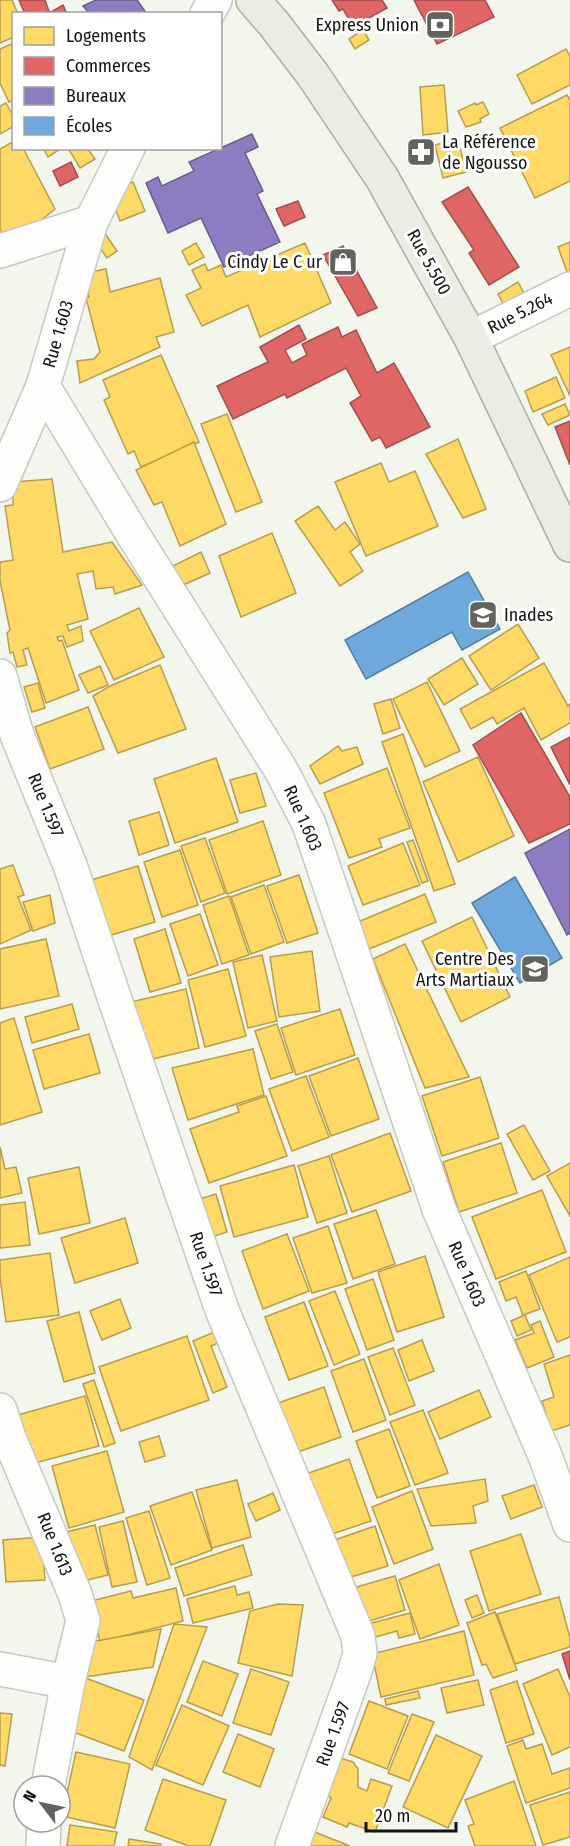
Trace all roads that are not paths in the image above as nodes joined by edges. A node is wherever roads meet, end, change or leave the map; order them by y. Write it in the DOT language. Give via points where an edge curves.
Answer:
graph roads {
  1 [pos="253,0"];
  2 [pos="127,150"];
  3 [pos="91,222"];
  4 [pos="0,251"];
  5 [pos="570,289"];
  6 [pos="471,338"];
  7 [pos="43,386"];
  8 [pos="11,440"];
  9 [pos="0,485"];
  10 [pos="570,545"];
  11 [pos="0,676"];
  12 [pos="0,1410"];
  13 [pos="570,1525"];
  14 [pos="0,1669"];
  15 [pos="68,1683"];
  16 [pos="50,1774"];
  17 [pos="292,1846"];
  1 -- 6 [label="main road, Rue 5.500" via="312,75 382,178"];
  2 -- 3 [label="street, Rue 1.603"];
  3 -- 4 [label="street"];
  3 -- 7 [label="street, Rue 1.603"];
  5 -- 6 [label="street, Rue 5.264"];
  6 -- 10 [label="main road, Rue 5.500"];
  7 -- 8 [label="street"];
  7 -- 13 [label="street, Rue 1.603" via="281,770 309,824 439,1209 546,1458"];
  8 -- 9 [label="street"];
  11 -- 17 [label="street, Rue 1.597" via="18,735 70,864 222,1310 358,1636 360,1653 355,1671"];
  12 -- 15 [label="street, Rue 1.613" via="83,1621"];
  14 -- 15 [label="street"];
  15 -- 16 [label="street, Rue 1.613"];
}
